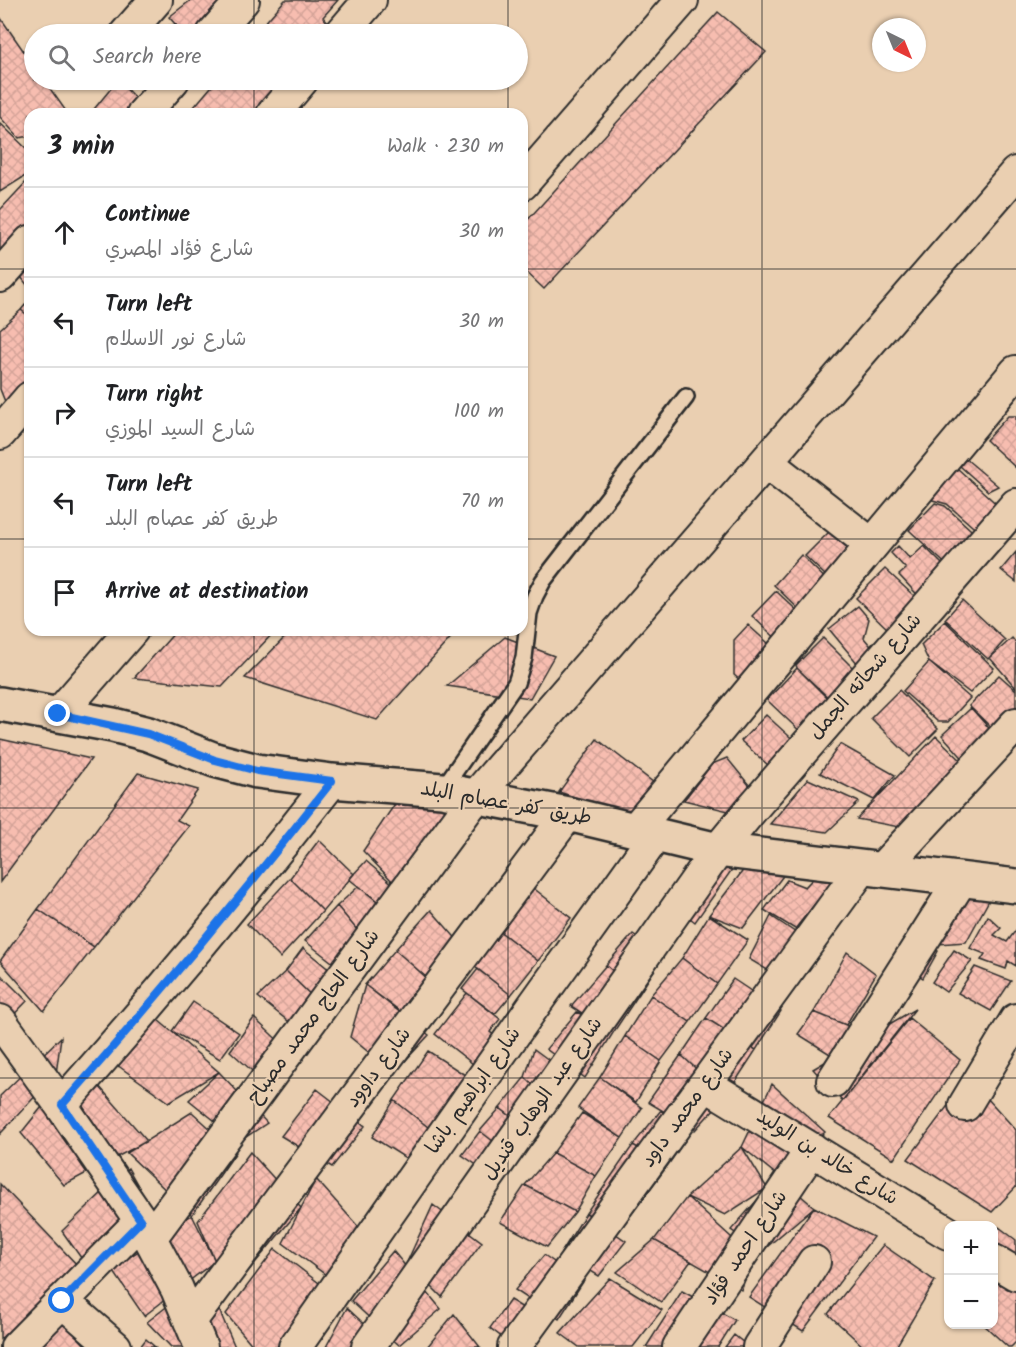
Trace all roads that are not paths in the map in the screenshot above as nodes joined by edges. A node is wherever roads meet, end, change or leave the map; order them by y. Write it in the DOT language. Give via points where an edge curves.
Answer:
graph roads {
  1 [pos="156,0"];
  2 [pos="243,0"];
  3 [pos="370,0"];
  4 [pos="682,0"];
  5 [pos="135,24"];
  6 [pos="222,24"];
  7 [pos="350,24"];
  8 [pos="164,90"];
  9 [pos="294,90"];
  10 [pos="148,108"];
  11 [pos="278,108"];
  12 [pos="1016,173"];
  13 [pos="528,177"];
  14 [pos="24,249"];
  15 [pos="0,276"];
  16 [pos="1016,372"];
  17 [pos="686,397"];
  18 [pos="24,405"];
  19 [pos="0,433"];
  20 [pos="766,462"];
  21 [pos="1016,505"];
  22 [pos="872,545"];
  23 [pos="528,622"];
  24 [pos="127,636"];
  25 [pos="526,636"];
  26 [pos="0,704"];
  27 [pos="58,714"];
  28 [pos="1016,724"];
  29 [pos="332,781"];
  30 [pos="442,790"];
  31 [pos="477,795"];
  32 [pos="568,814"];
  33 [pos="645,833"];
  34 [pos="718,850"];
  35 [pos="871,869"];
  36 [pos="961,880"];
  37 [pos="1015,884"];
  38 [pos="1016,1020"];
  39 [pos="0,1021"];
  40 [pos="833,1081"];
  41 [pos="705,1084"];
  42 [pos="62,1105"];
  43 [pos="965,1105"];
  44 [pos="812,1149"];
  45 [pos="145,1230"];
  46 [pos="944,1231"];
  47 [pos="814,1262"];
  48 [pos="998,1264"];
  49 [pos="1016,1274"];
  50 [pos="62,1301"];
  51 [pos="196,1334"];
  52 [pos="17,1347"];
  53 [pos="115,1347"];
  54 [pos="295,1347"];
  55 [pos="368,1347"];
  56 [pos="514,1347"];
  57 [pos="679,1347"];
  58 [pos="759,1347"];
  1 -- 5 [label="street"];
  2 -- 6 [label="street"];
  3 -- 7 [label="street"];
  4 -- 13 [label="street"];
  8 -- 10 [label="street"];
  9 -- 11 [label="street"];
  12 -- 20 [label="street, شارع الحاج محمد مصباح"];
  14 -- 15 [label="street"];
  16 -- 22 [label="street, شارع ابراهيم باشا"];
  17 -- 23 [label="lane" via="543,581"];
  18 -- 19 [label="street"];
  20 -- 22 [label="street"];
  20 -- 31 [label="street, شارع الحاج محمد مصباح"];
  21 -- 34 [label="street, شارع شحاته الجمل"];
  22 -- 33 [label="street, شارع ابراهيم باشا"];
  24 -- 27 [label="street"];
  25 -- 30 [label="lane" via="524,658 509,696"];
  26 -- 27 [label="street, طريق كفر عصام البلد"];
  27 -- 29 [label="street, طريق كفر عصام البلد" via="148,734 215,760 257,771"];
  28 -- 35 [label="street, شارع محمد داود"];
  29 -- 30 [label="street, طريق كفر عصام البلد"];
  29 -- 42 [label="street" via="170,982"];
  30 -- 31 [label="street, طريق كفر عصام البلد"];
  31 -- 32 [label="street, طريق كفر عصام البلد"];
  31 -- 45 [label="street, شارع الحاج محمد مصباح"];
  32 -- 33 [label="street, طريق كفر عصام البلد"];
  32 -- 51 [label="street, شارع داوود"];
  33 -- 34 [label="street, طريق كفر عصام البلد"];
  33 -- 54 [label="street, شارع ابراهيم باشا" via="532,1008"];
  34 -- 35 [label="street, طريق كفر عصام البلد"];
  34 -- 55 [label="street, شارع عبد الوهاب قنديل"];
  35 -- 36 [label="street, طريق كفر عصام البلد"];
  35 -- 41 [label="street, شارع محمد داود"];
  36 -- 37 [label="street, طريق كفر عصام البلد"];
  36 -- 40 [label="street"];
  38 -- 43 [label="street"];
  39 -- 42 [label="street"];
  41 -- 44 [label="street, شارع خالد بن الوليد"];
  41 -- 56 [label="street, شارع محمد داود"];
  42 -- 45 [label="street"];
  44 -- 46 [label="street, شارع خالد بن الوليد"];
  44 -- 57 [label="street, شارع احمد فؤاد"];
  45 -- 50 [label="street, شارع الحاج محمد مصباح"];
  45 -- 51 [label="street" via="177,1288"];
  47 -- 58 [label="street"];
  48 -- 49 [label="street"];
  50 -- 52 [label="street, شارع الحاج محمد مصباح"];
  50 -- 53 [label="street"];
}
